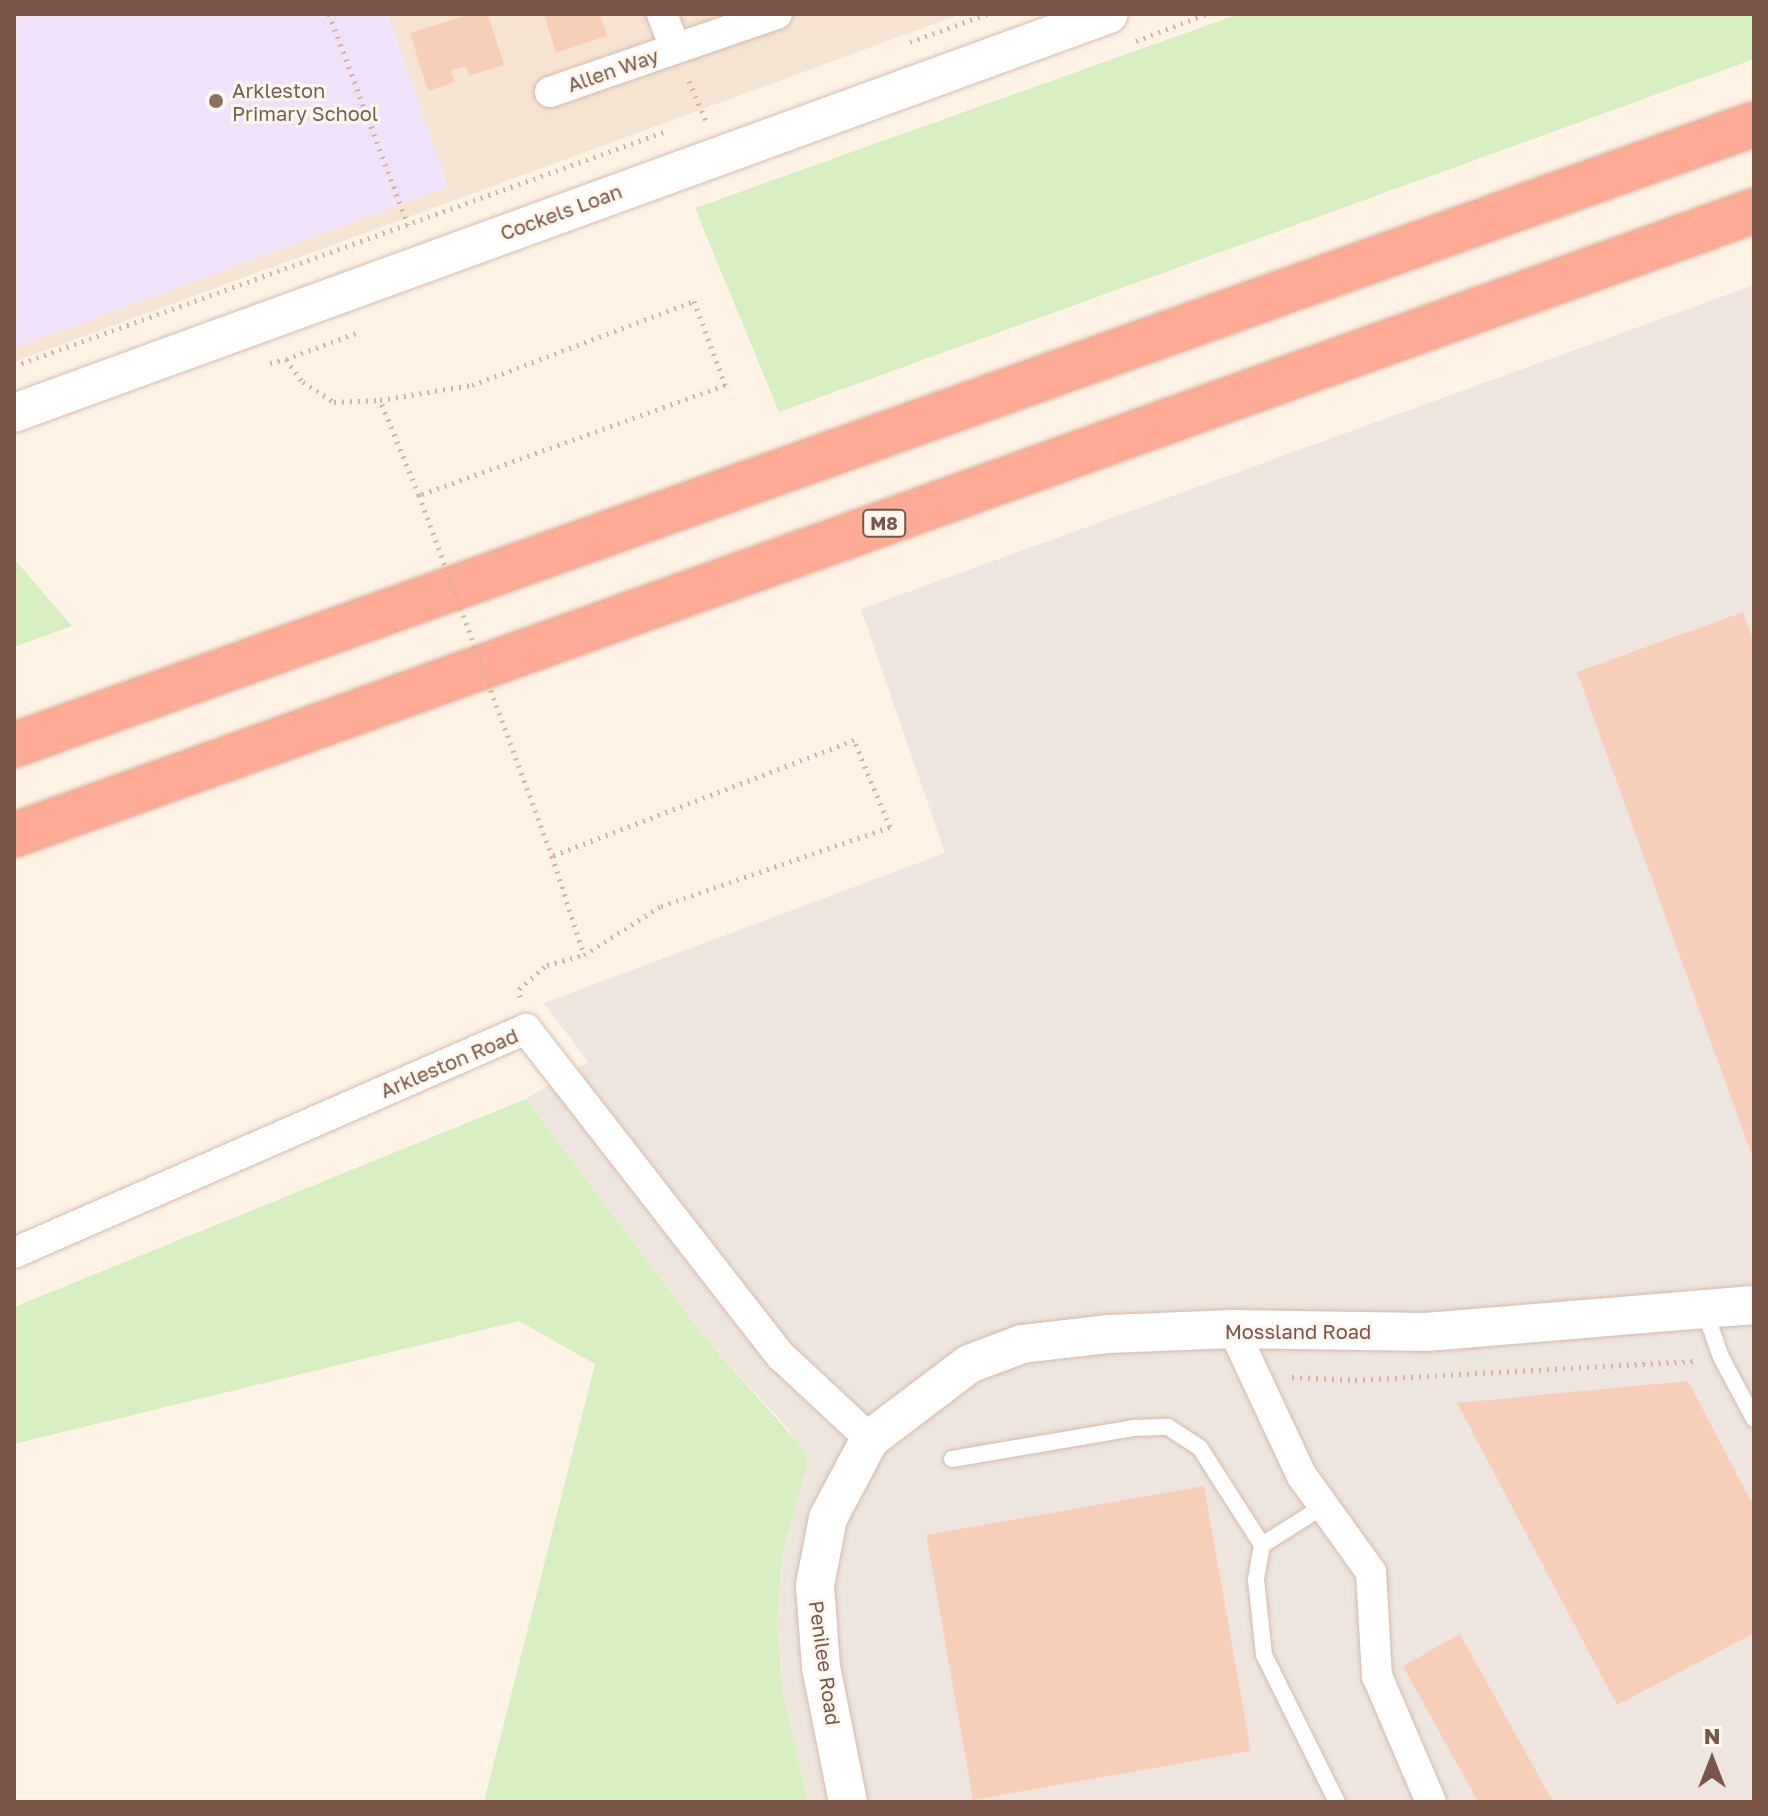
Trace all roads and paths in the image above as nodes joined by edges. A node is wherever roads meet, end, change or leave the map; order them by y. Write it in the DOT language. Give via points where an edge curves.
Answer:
graph roads {
  1 [pos="329,14"];
  2 [pos="662,14"];
  3 [pos="777,14"];
  4 [pos="987,14"];
  5 [pos="1109,14"];
  6 [pos="898,47"];
  7 [pos="675,48"];
  8 [pos="550,92"];
  9 [pos="720,112"];
  10 [pos="705,118"];
  11 [pos="690,123"];
  12 [pos="1754,124"];
  13 [pos="675,128"];
  14 [pos="720,153"];
  15 [pos="1754,211"];
  16 [pos="407,222"];
  17 [pos="428,261"];
  18 [pos="14,366"];
  19 [pos="260,366"];
  20 [pos="380,400"];
  21 [pos="14,413"];
  22 [pos="419,495"];
  23 [pos="14,745"];
  24 [pos="14,835"];
  25 [pos="552,856"];
  26 [pos="584,955"];
  27 [pos="526,1029"];
  28 [pos="14,1253"];
  29 [pos="1754,1305"];
  30 [pos="1705,1312"];
  31 [pos="1233,1329"];
  32 [pos="1721,1357"];
  33 [pos="1254,1375"];
  34 [pos="1754,1419"];
  35 [pos="870,1439"];
  36 [pos="952,1459"];
  37 [pos="1324,1506"];
  38 [pos="1262,1545"];
  39 [pos="848,1802"];
  40 [pos="1337,1802"];
  41 [pos="1431,1802"];
  1 -- 16 [label="path"];
  2 -- 7 [label="street, Allen Way"];
  3 -- 7 [label="street, Allen Way"];
  4 -- 6 [label="path"];
  5 -- 14 [label="street, Cockels Loan"];
  7 -- 8 [label="street, Allen Way"];
  7 -- 10 [label="path"];
  9 -- 10 [label="path"];
  10 -- 11 [label="path"];
  10 -- 14 [label="path"];
  12 -- 23 [label="highway"];
  13 -- 16 [label="path"];
  14 -- 17 [label="street, Cockels Loan"];
  15 -- 24 [label="highway, M8"];
  16 -- 17 [label="path"];
  16 -- 18 [label="path"];
  17 -- 21 [label="street, Cockels Loan"];
  19 -- 20 [label="path" via="286,359 303,382 334,402"];
  20 -- 22 [label="path"];
  20 -- 22 [label="path" via="472,385 694,301 725,385"];
  22 -- 25 [label="path, bridge"];
  25 -- 26 [label="path"];
  25 -- 26 [label="path" via="854,740 890,827 661,906"];
  26 -- 27 [label="path" via="547,965 519,989"];
  27 -- 28 [label="street, Arkleston Road"];
  27 -- 35 [label="street, Arkleston Road" via="781,1356"];
  29 -- 30 [label="street, Mossland Road"];
  30 -- 31 [label="street, Mossland Road" via="1426,1332"];
  30 -- 32 [label="lane"];
  31 -- 33 [label="street"];
  31 -- 35 [label="street, Mossland Road" via="1022,1344 969,1364"];
  32 -- 33 [label="path" via="1666,1365 1355,1380"];
  32 -- 34 [label="lane"];
  33 -- 37 [label="street" via="1302,1476"];
  35 -- 39 [label="street, Penilee Road" via="828,1518 815,1585 821,1667"];
  36 -- 38 [label="lane" via="1168,1427 1200,1448"];
  37 -- 38 [label="lane"];
  37 -- 41 [label="street" via="1371,1572 1377,1676"];
  38 -- 40 [label="lane" via="1256,1579 1264,1655"];
}
